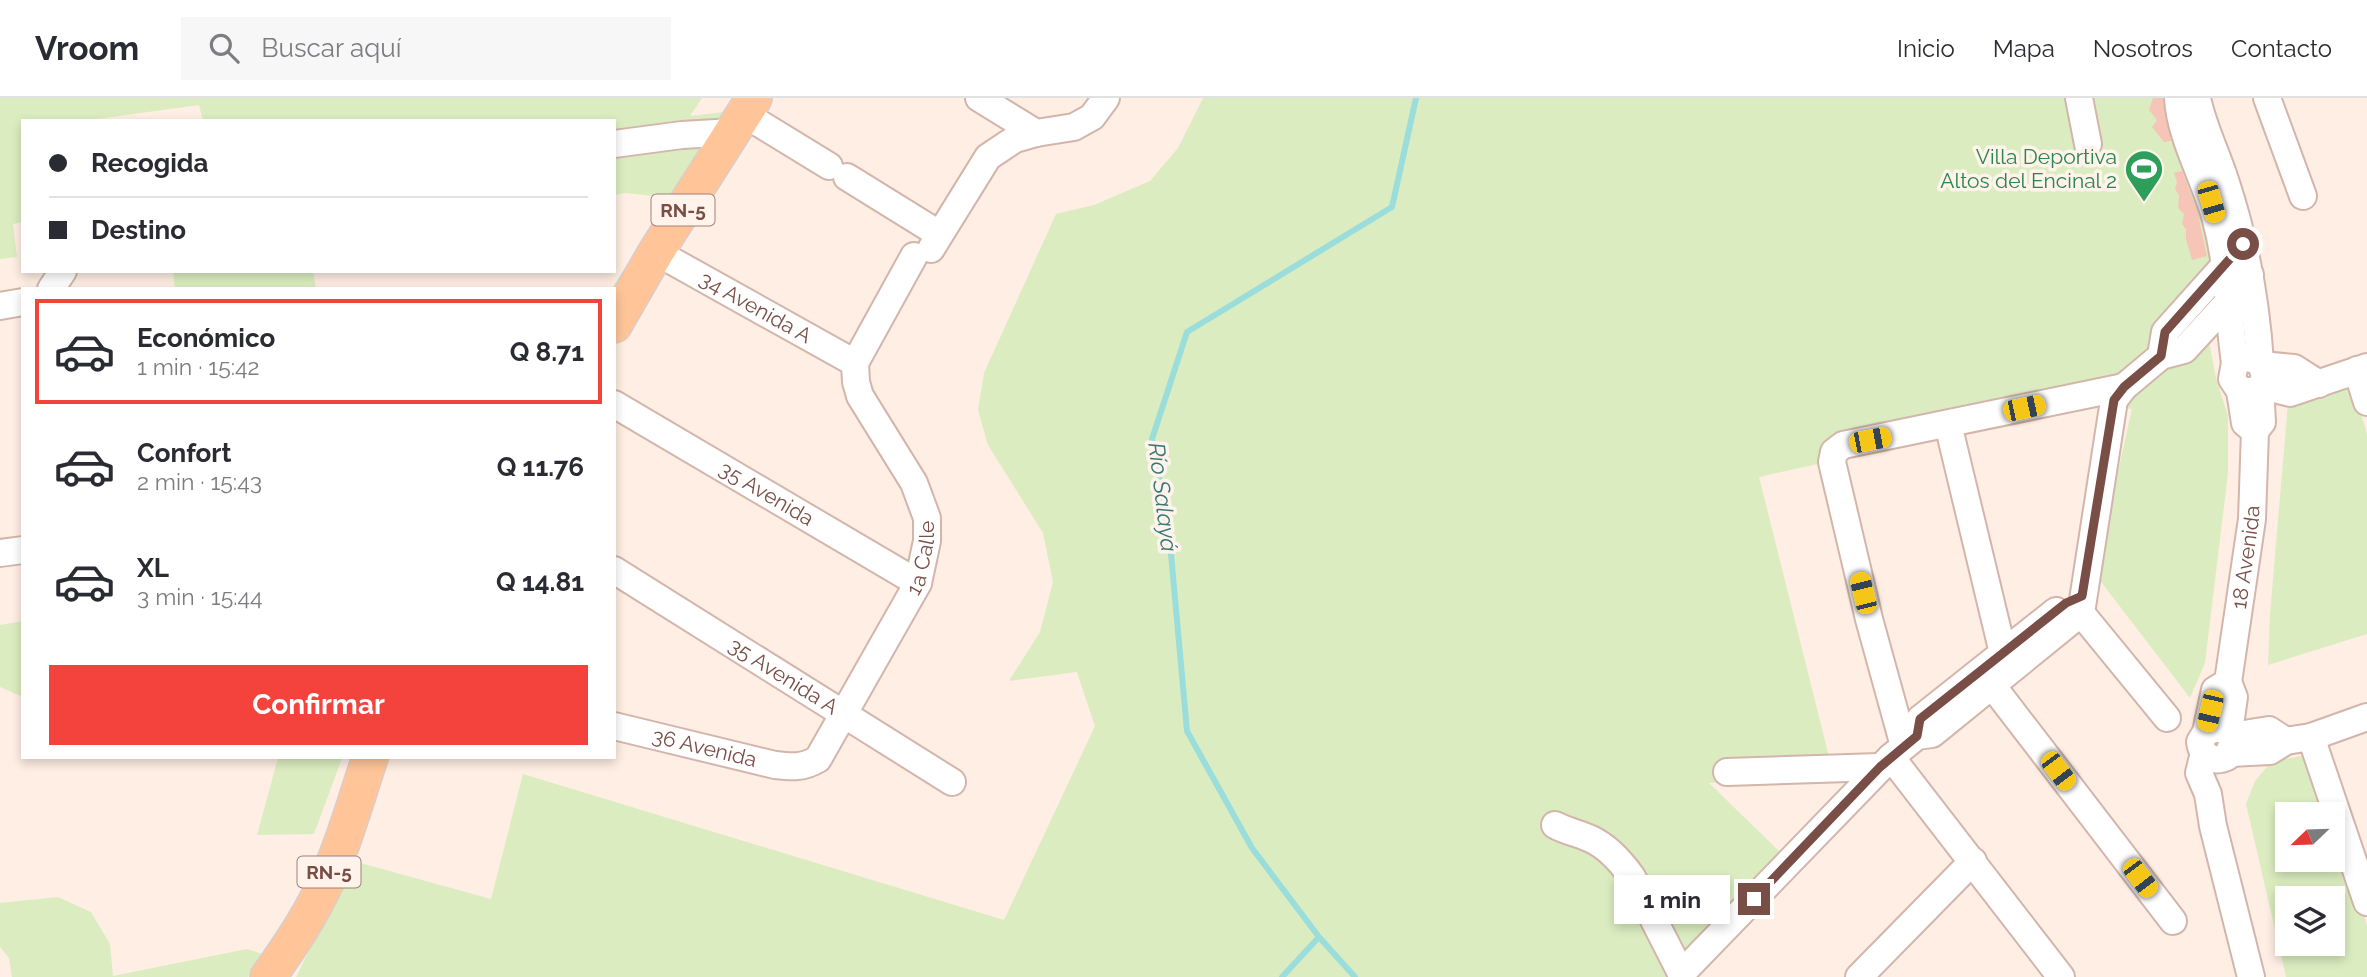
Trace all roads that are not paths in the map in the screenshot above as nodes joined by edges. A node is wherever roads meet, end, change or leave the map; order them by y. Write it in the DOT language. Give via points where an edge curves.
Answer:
graph roads {
  1 [pos="979,98"];
  2 [pos="1107,98"];
  3 [pos="2079,98"];
  4 [pos="2178,98"];
  5 [pos="2197,98"];
  6 [pos="2267,98"];
  7 [pos="744,115"];
  8 [pos="1036,133"];
  9 [pos="616,144"];
  10 [pos="2088,144"];
  11 [pos="2303,196"];
  12 [pos="928,246"];
  13 [pos="656,252"];
  14 [pos="2235,254"];
  15 [pos="2250,275"];
  16 [pos="2230,300"];
  17 [pos="21,302"];
  18 [pos="0,306"];
  19 [pos="616,322"];
  20 [pos="2161,356"];
  21 [pos="855,363"];
  22 [pos="2362,368"];
  23 [pos="2253,376"];
  24 [pos="2124,387"];
  25 [pos="2367,402"];
  26 [pos="616,405"];
  27 [pos="1948,424"];
  28 [pos="21,550"];
  29 [pos="0,553"];
  30 [pos="616,571"];
  31 [pos="918,583"];
  32 [pos="2082,605"];
  33 [pos="2003,653"];
  34 [pos="1987,678"];
  35 [pos="844,714"];
  36 [pos="2367,717"];
  37 [pos="2167,718"];
  38 [pos="616,726"];
  39 [pos="2298,739"];
  40 [pos="2221,744"];
  41 [pos="1898,751"];
  42 [pos="370,759"];
  43 [pos="796,768"];
  44 [pos="1727,772"];
  45 [pos="952,782"];
  46 [pos="1555,825"];
  47 [pos="1973,861"];
  48 [pos="2367,902"];
  49 [pos="2173,921"];
  50 [pos="2050,973"];
  51 [pos="1682,975"];
  52 [pos="268,977"];
  53 [pos="1859,977"];
  54 [pos="2251,977"];
  1 -- 8 [label="street"];
  2 -- 8 [label="street" via="1092,117 1074,127"];
  3 -- 10 [label="street"];
  4 -- 14 [label="street, 18 Avenida" via="2185,131"];
  5 -- 14 [label="street, 18 Avenida" via="2225,179"];
  6 -- 11 [label="street"];
  7 -- 9 [label="street" via="682,135"];
  7 -- 12 [label="street" via="838,172"];
  7 -- 13 [label="main road, RN-5"];
  8 -- 12 [label="street" via="1015,139 988,157"];
  12 -- 21 [label="street"];
  13 -- 19 [label="main road, RN-5"];
  13 -- 21 [label="street, 34 Avenida A"];
  14 -- 15 [label="street, 18 Avenida"];
  14 -- 16 [label="street, 18 Avenida"];
  14 -- 20 [label="street" via="2165,332"];
  15 -- 16 [label="street"];
  15 -- 23 [label="street, 18 Avenida"];
  16 -- 20 [label="street" via="2184,350"];
  16 -- 23 [label="street, 18 Avenida"];
  17 -- 18 [label="street"];
  20 -- 24 [label="street"];
  21 -- 31 [label="street, 1a Calle" via="860,396 914,483 926,518 927,541"];
  22 -- 23 [label="street" via="2290,393"];
  22 -- 25 [label="street"];
  23 -- 40 [label="street, 18 Avenida" via="2245,423 2255,431 2252,519 2228,682 2215,690"];
  24 -- 27 [label="street"];
  24 -- 32 [label="street" via="2110,414"];
  26 -- 31 [label="street, 35 Avenida"];
  27 -- 33 [label="street"];
  27 -- 41 [label="street" via="1843,445 1834,452 1832,462"];
  28 -- 29 [label="street"];
  30 -- 35 [label="street, 35 Avenida A"];
  31 -- 35 [label="street, 1a Calle"];
  32 -- 33 [label="street" via="2066,603"];
  32 -- 34 [label="street"];
  32 -- 37 [label="street"];
  33 -- 34 [label="street"];
  34 -- 41 [label="street" via="1920,719"];
  34 -- 49 [label="street"];
  35 -- 43 [label="street, 1a Calle" via="818,759"];
  35 -- 45 [label="street, 35 Avenida A"];
  36 -- 39 [label="street"];
  38 -- 43 [label="street, 36 Avenida"];
  39 -- 40 [label="street" via="2269,730"];
  39 -- 48 [label="street"];
  40 -- 54 [label="street" via="2222,781 2208,794"];
  41 -- 44 [label="street"];
  41 -- 47 [label="street"];
  41 -- 51 [label="street"];
  42 -- 52 [label="main road, RN-5" via="318,899"];
  46 -- 51 [label="street" via="1591,839 1622,863"];
  47 -- 50 [label="street"];
  47 -- 53 [label="street"];
}
